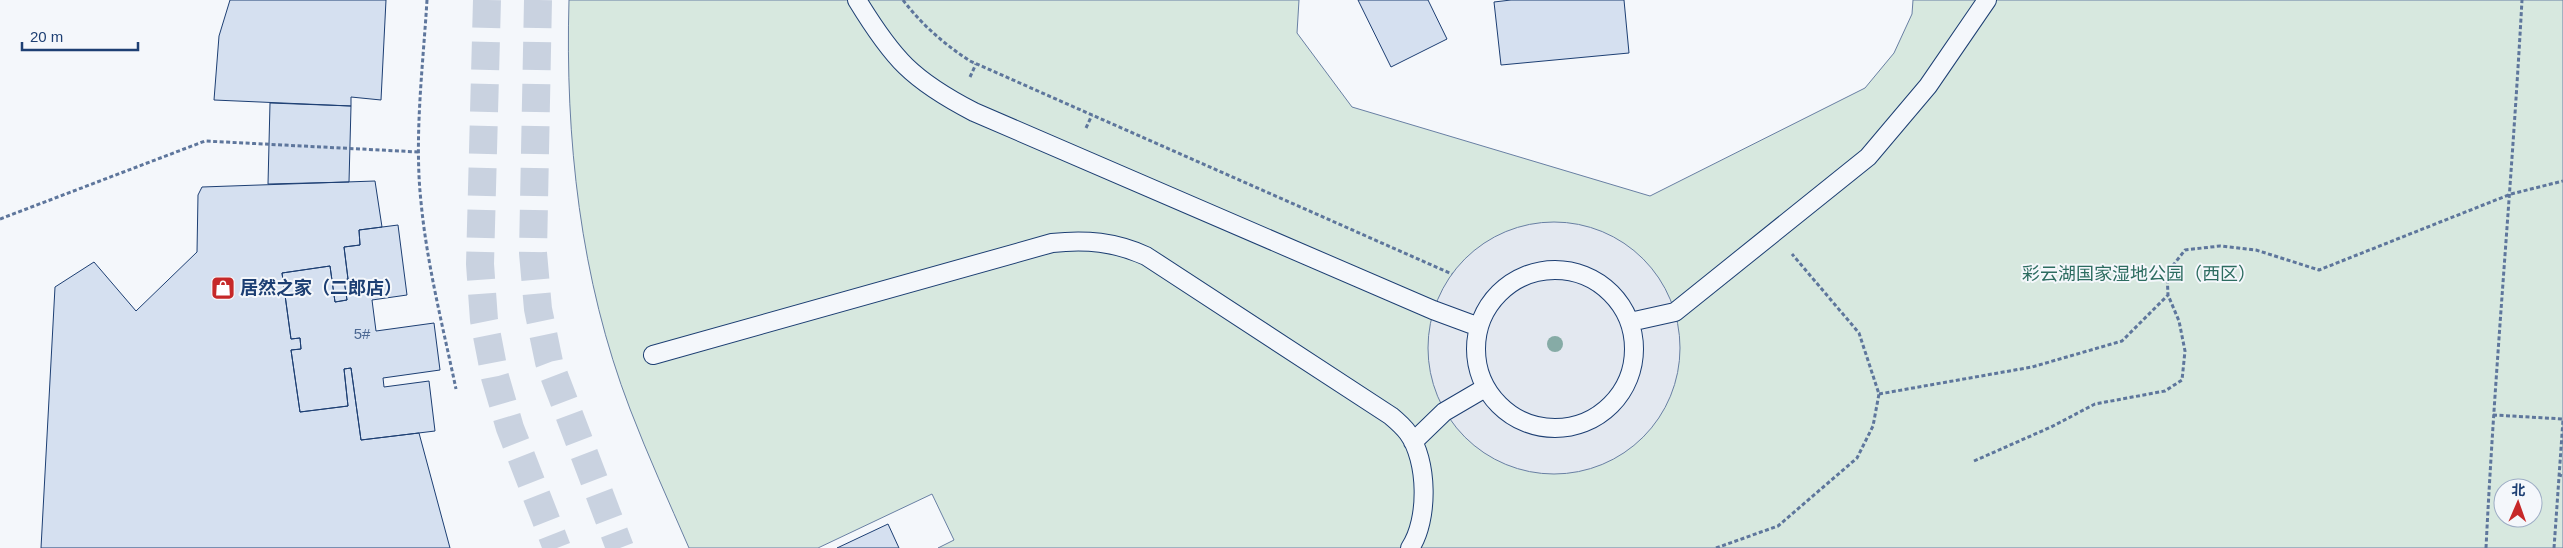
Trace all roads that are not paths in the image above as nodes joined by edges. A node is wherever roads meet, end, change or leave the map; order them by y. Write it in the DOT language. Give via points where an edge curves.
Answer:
graph roads {
  1 [pos="857,0"];
  2 [pos="1987,0"];
  3 [pos="1630,322"];
  4 [pos="1479,327"];
  5 [pos="653,355"];
  6 [pos="1485,388"];
  7 [pos="1413,442"];
  8 [pos="1410,548"];
  1 -- 4 [label="lane" via="896,58 917,79 943,96"];
  2 -- 3 [label="lane" via="1928,86 1868,157 1676,312"];
  3 -- 4 [label="lane" via="1618,299 1598,282 1575,272 1549,269 1524,276 1501,290 1485,311"];
  3 -- 6 [label="lane" via="1635,347 1632,372 1620,395 1602,413 1578,426 1552,429 1525,423 1502,409"];
  4 -- 6 [label="lane" via="1476,363"];
  5 -- 7 [label="lane" via="1052,243 1074,240 1101,242 1146,256 1391,416"];
  6 -- 7 [label="lane" via="1444,412"];
  7 -- 8 [label="lane" via="1424,489 1420,525"];
}
